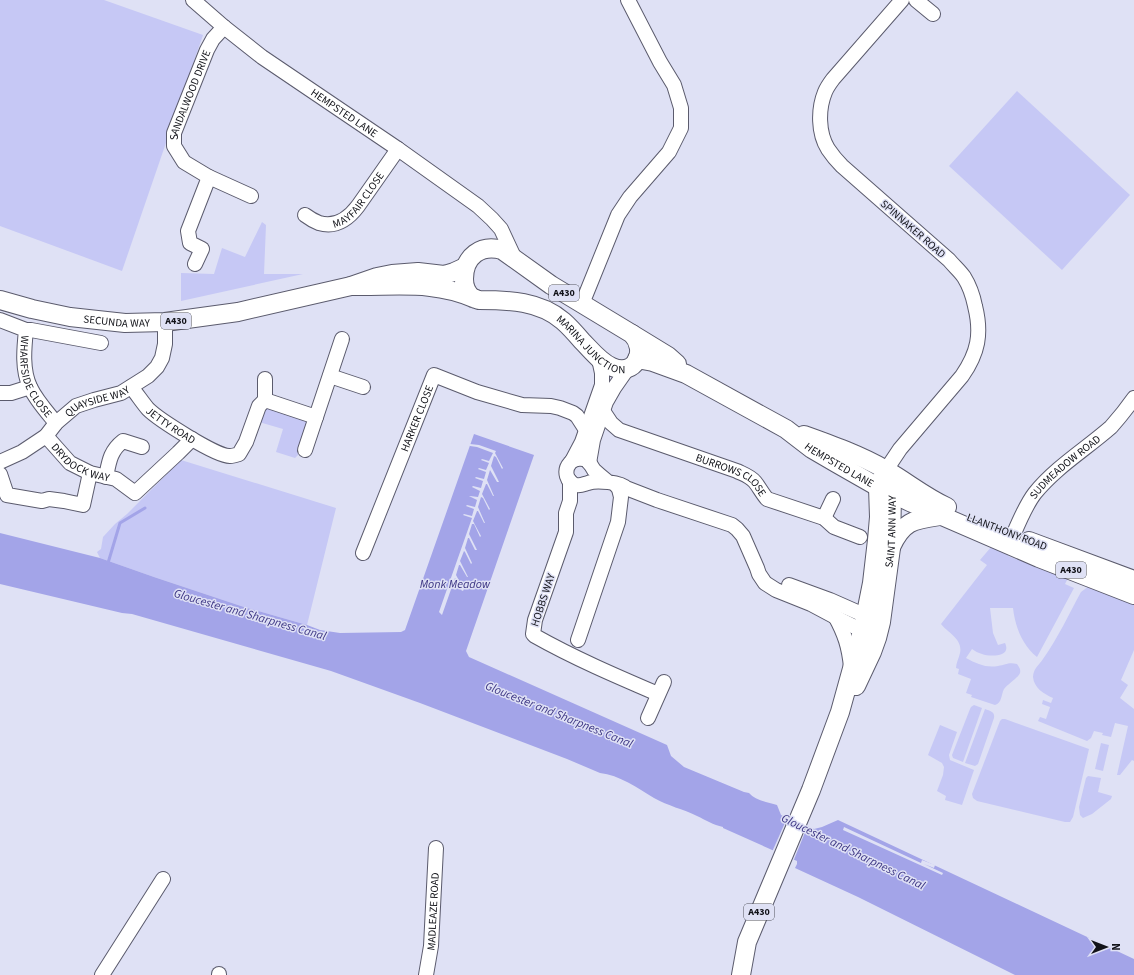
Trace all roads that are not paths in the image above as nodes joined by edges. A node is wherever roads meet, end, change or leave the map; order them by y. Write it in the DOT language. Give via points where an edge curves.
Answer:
graph roads {
  1 [pos="193,0"];
  2 [pos="628,0"];
  3 [pos="902,0"];
  4 [pos="916,0"];
  5 [pos="933,14"];
  6 [pos="224,27"];
  7 [pos="398,149"];
  8 [pos="209,177"];
  9 [pos="251,196"];
  10 [pos="305,215"];
  11 [pos="498,225"];
  12 [pos="488,248"];
  13 [pos="514,257"];
  14 [pos="195,264"];
  15 [pos="465,266"];
  16 [pos="351,286"];
  17 [pos="473,298"];
  18 [pos="0,300"];
  19 [pos="582,304"];
  20 [pos="0,320"];
  21 [pos="165,322"];
  22 [pos="26,330"];
  23 [pos="632,334"];
  24 [pos="342,339"];
  25 [pos="101,343"];
  26 [pos="599,359"];
  27 [pos="632,365"];
  28 [pos="686,374"];
  29 [pos="330,376"];
  30 [pos="265,379"];
  31 [pos="30,387"];
  32 [pos="131,387"];
  33 [pos="363,387"];
  34 [pos="0,393"];
  35 [pos="1134,398"];
  36 [pos="266,400"];
  37 [pos="598,410"];
  38 [pos="573,413"];
  39 [pos="316,417"];
  40 [pos="56,423"];
  41 [pos="619,430"];
  42 [pos="786,430"];
  43 [pos="591,432"];
  44 [pos="46,436"];
  45 [pos="192,439"];
  46 [pos="142,447"];
  47 [pos="305,450"];
  48 [pos="572,461"];
  49 [pos="0,462"];
  50 [pos="591,466"];
  51 [pos="90,473"];
  52 [pos="0,474"];
  53 [pos="106,477"];
  54 [pos="570,482"];
  55 [pos="886,483"];
  56 [pos="586,484"];
  57 [pos="616,485"];
  58 [pos="833,499"];
  59 [pos="657,500"];
  60 [pos="570,502"];
  61 [pos="628,504"];
  62 [pos="940,516"];
  63 [pos="824,518"];
  64 [pos="618,522"];
  65 [pos="860,537"];
  66 [pos="1011,540"];
  67 [pos="891,548"];
  68 [pos="363,553"];
  69 [pos="757,568"];
  70 [pos="1134,580"];
  71 [pos="1134,595"];
  72 [pos="834,616"];
  73 [pos="871,626"];
  74 [pos="578,640"];
  75 [pos="851,674"];
  76 [pos="840,712"];
  77 [pos="648,718"];
  78 [pos="436,848"];
  79 [pos="163,879"];
  80 [pos="747,942"];
  81 [pos="741,970"];
  82 [pos="102,975"];
  83 [pos="426,975"];
  84 [pos="731,975"];
  1 -- 6 [label="street, HEMPSTED LANE"];
  2 -- 19 [label="street" via="674,85 682,108 682,128 669,152 630,196 618,215"];
  3 -- 55 [label="street, SPINNAKER ROAD" via="825,90 820,115 822,133 827,148 842,166 949,260 964,278 973,297 979,330 975,355 969,366 900,449"];
  4 -- 5 [label="street"];
  6 -- 7 [label="street, HEMPSTED LANE" via="262,57"];
  6 -- 8 [label="street, SANDALWOOD DRIVE" via="207,50 174,133 174,146 184,162"];
  7 -- 10 [label="street, MAYFAIR CLOSE" via="358,206 344,220 332,224 320,223"];
  7 -- 11 [label="street, HEMPSTED LANE" via="478,206"];
  8 -- 9 [label="street, SANDALWOOD DRIVE"];
  8 -- 14 [label="street" via="188,231 190,243 202,248"];
  11 -- 12 [label="street"];
  11 -- 13 [label="street, HEMPSTED LANE"];
  12 -- 13 [label="main road, A430" via="502,250"];
  12 -- 15 [label="main road, A430" via="473,254"];
  13 -- 19 [label="main road, A430" via="550,285"];
  15 -- 16 [label="main road, SECUNDA WAY / A430" via="444,275 418,272 392,274"];
  15 -- 17 [label="main road" via="464,283 467,292"];
  16 -- 17 [label="main road, SECUNDA WAY / A430" via="438,287"];
  16 -- 21 [label="main road, SECUNDA WAY / A430" via="238,312"];
  17 -- 26 [label="main road, MARINA JUNCTION / A430" via="516,301 542,308 563,321"];
  18 -- 21 [label="main road, SECUNDA WAY / A430" via="70,317 125,323"];
  19 -- 23 [label="main road, A430"];
  20 -- 22 [label="street, WHARFSIDE CLOSE"];
  21 -- 32 [label="street, QUAYSIDE WAY" via="162,358 148,376"];
  22 -- 25 [label="street"];
  22 -- 31 [label="street, WHARFSIDE CLOSE" via="24,357"];
  23 -- 27 [label="main road, MARINA JUNCTION" via="640,349"];
  23 -- 28 [label="main road, HEMPSTED LANE / A430" via="668,356"];
  24 -- 29 [label="street"];
  26 -- 27 [label="main road, MARINA JUNCTION / A430" via="620,369"];
  26 -- 37 [label="street" via="602,386"];
  27 -- 28 [label="main road, HEMPSTED LANE / A430" via="653,362"];
  27 -- 37 [label="street"];
  28 -- 42 [label="main road, HEMPSTED LANE / A430"];
  29 -- 33 [label="street"];
  29 -- 39 [label="street"];
  30 -- 36 [label="street"];
  31 -- 34 [label="street" via="11,393"];
  31 -- 40 [label="street, WHARFSIDE CLOSE"];
  32 -- 40 [label="street, QUAYSIDE WAY" via="121,393 76,406"];
  32 -- 45 [label="street, JETTY ROAD" via="149,409"];
  35 -- 66 [label="street, SUDMEADOW ROAD" via="1111,426 1055,472 1035,493"];
  36 -- 39 [label="street"];
  36 -- 45 [label="street, JETTY ROAD" via="259,406 239,454 229,456 218,453"];
  37 -- 38 [label="street, HARKER CLOSE"];
  37 -- 41 [label="street, BURROWS CLOSE"];
  37 -- 43 [label="street"];
  38 -- 43 [label="street"];
  38 -- 68 [label="street, HARKER CLOSE" via="552,406 522,405 477,392 434,375"];
  39 -- 47 [label="street"];
  40 -- 44 [label="street, QUAYSIDE WAY"];
  41 -- 43 [label="street, BURROWS CLOSE"];
  41 -- 63 [label="street, BURROWS CLOSE" via="737,471 754,480 767,499"];
  42 -- 55 [label="main road, HEMPSTED LANE / A430" via="812,449"];
  42 -- 55 [label="main road, HEMPSTED LANE" via="842,449"];
  43 -- 48 [label="street"];
  43 -- 50 [label="street"];
  44 -- 49 [label="street, QUAYSIDE WAY" via="22,452"];
  44 -- 51 [label="street, DRYDOCK WAY" via="70,463"];
  45 -- 53 [label="street, DRYDOCK WAY" via="135,493 116,479"];
  46 -- 53 [label="street" via="123,441 116,446 110,457"];
  48 -- 50 [label="street" via="586,460"];
  48 -- 54 [label="street" via="566,470"];
  50 -- 56 [label="street" via="592,476"];
  50 -- 57 [label="street"];
  51 -- 52 [label="street" via="83,505 7,495"];
  51 -- 53 [label="street, DRYDOCK WAY"];
  54 -- 56 [label="street" via="577,485"];
  54 -- 60 [label="street, HOBBS WAY"];
  55 -- 62 [label="main road, HEMPSTED LANE / A430"];
  55 -- 66 [label="main road, LLANTHONY ROAD" via="918,491"];
  55 -- 67 [label="main road, SAINT ANN WAY"];
  55 -- 73 [label="main road, SAINT ANN WAY / A430" via="879,517 872,583"];
  56 -- 57 [label="street"];
  56 -- 60 [label="street, HOBBS WAY"];
  57 -- 59 [label="street"];
  57 -- 61 [label="street" via="629,498"];
  57 -- 64 [label="street" via="622,497"];
  58 -- 63 [label="street"];
  59 -- 61 [label="street" via="637,500"];
  59 -- 69 [label="street" via="724,522 737,529 746,540"];
  60 -- 77 [label="street, HOBBS WAY" via="566,513 566,532 535,620 533,634 598,668 661,688"];
  61 -- 64 [label="street"];
  62 -- 66 [label="main road, LLANTHONY ROAD / A430"];
  62 -- 67 [label="main road" via="908,524 896,537"];
  63 -- 65 [label="street, BURROWS CLOSE" via="834,527"];
  64 -- 74 [label="street"];
  66 -- 70 [label="main road, LLANTHONY ROAD"];
  66 -- 71 [label="main road, LLANTHONY ROAD / A430"];
  67 -- 73 [label="main road, SAINT ANN WAY"];
  69 -- 72 [label="street" via="761,578 771,587"];
  69 -- 73 [label="street" via="774,578 830,600"];
  72 -- 73 [label="street"];
  72 -- 75 [label="street" via="848,645"];
  73 -- 75 [label="main road, SAINT ANN WAY / A430"];
  73 -- 76 [label="main road, SAINT ANN WAY" via="865,668"];
  75 -- 76 [label="main road, SAINT ANN WAY / A430"];
  76 -- 80 [label="main road, SAINT ANN WAY / A430" via="811,790"];
  78 -- 83 [label="street, MADLEAZE ROAD" via="431,946"];
  79 -- 82 [label="street"];
  80 -- 81 [label="main road, SAINT ANN WAY / A430"];
  80 -- 84 [label="main road, SAINT ANN WAY / A430"];
}
